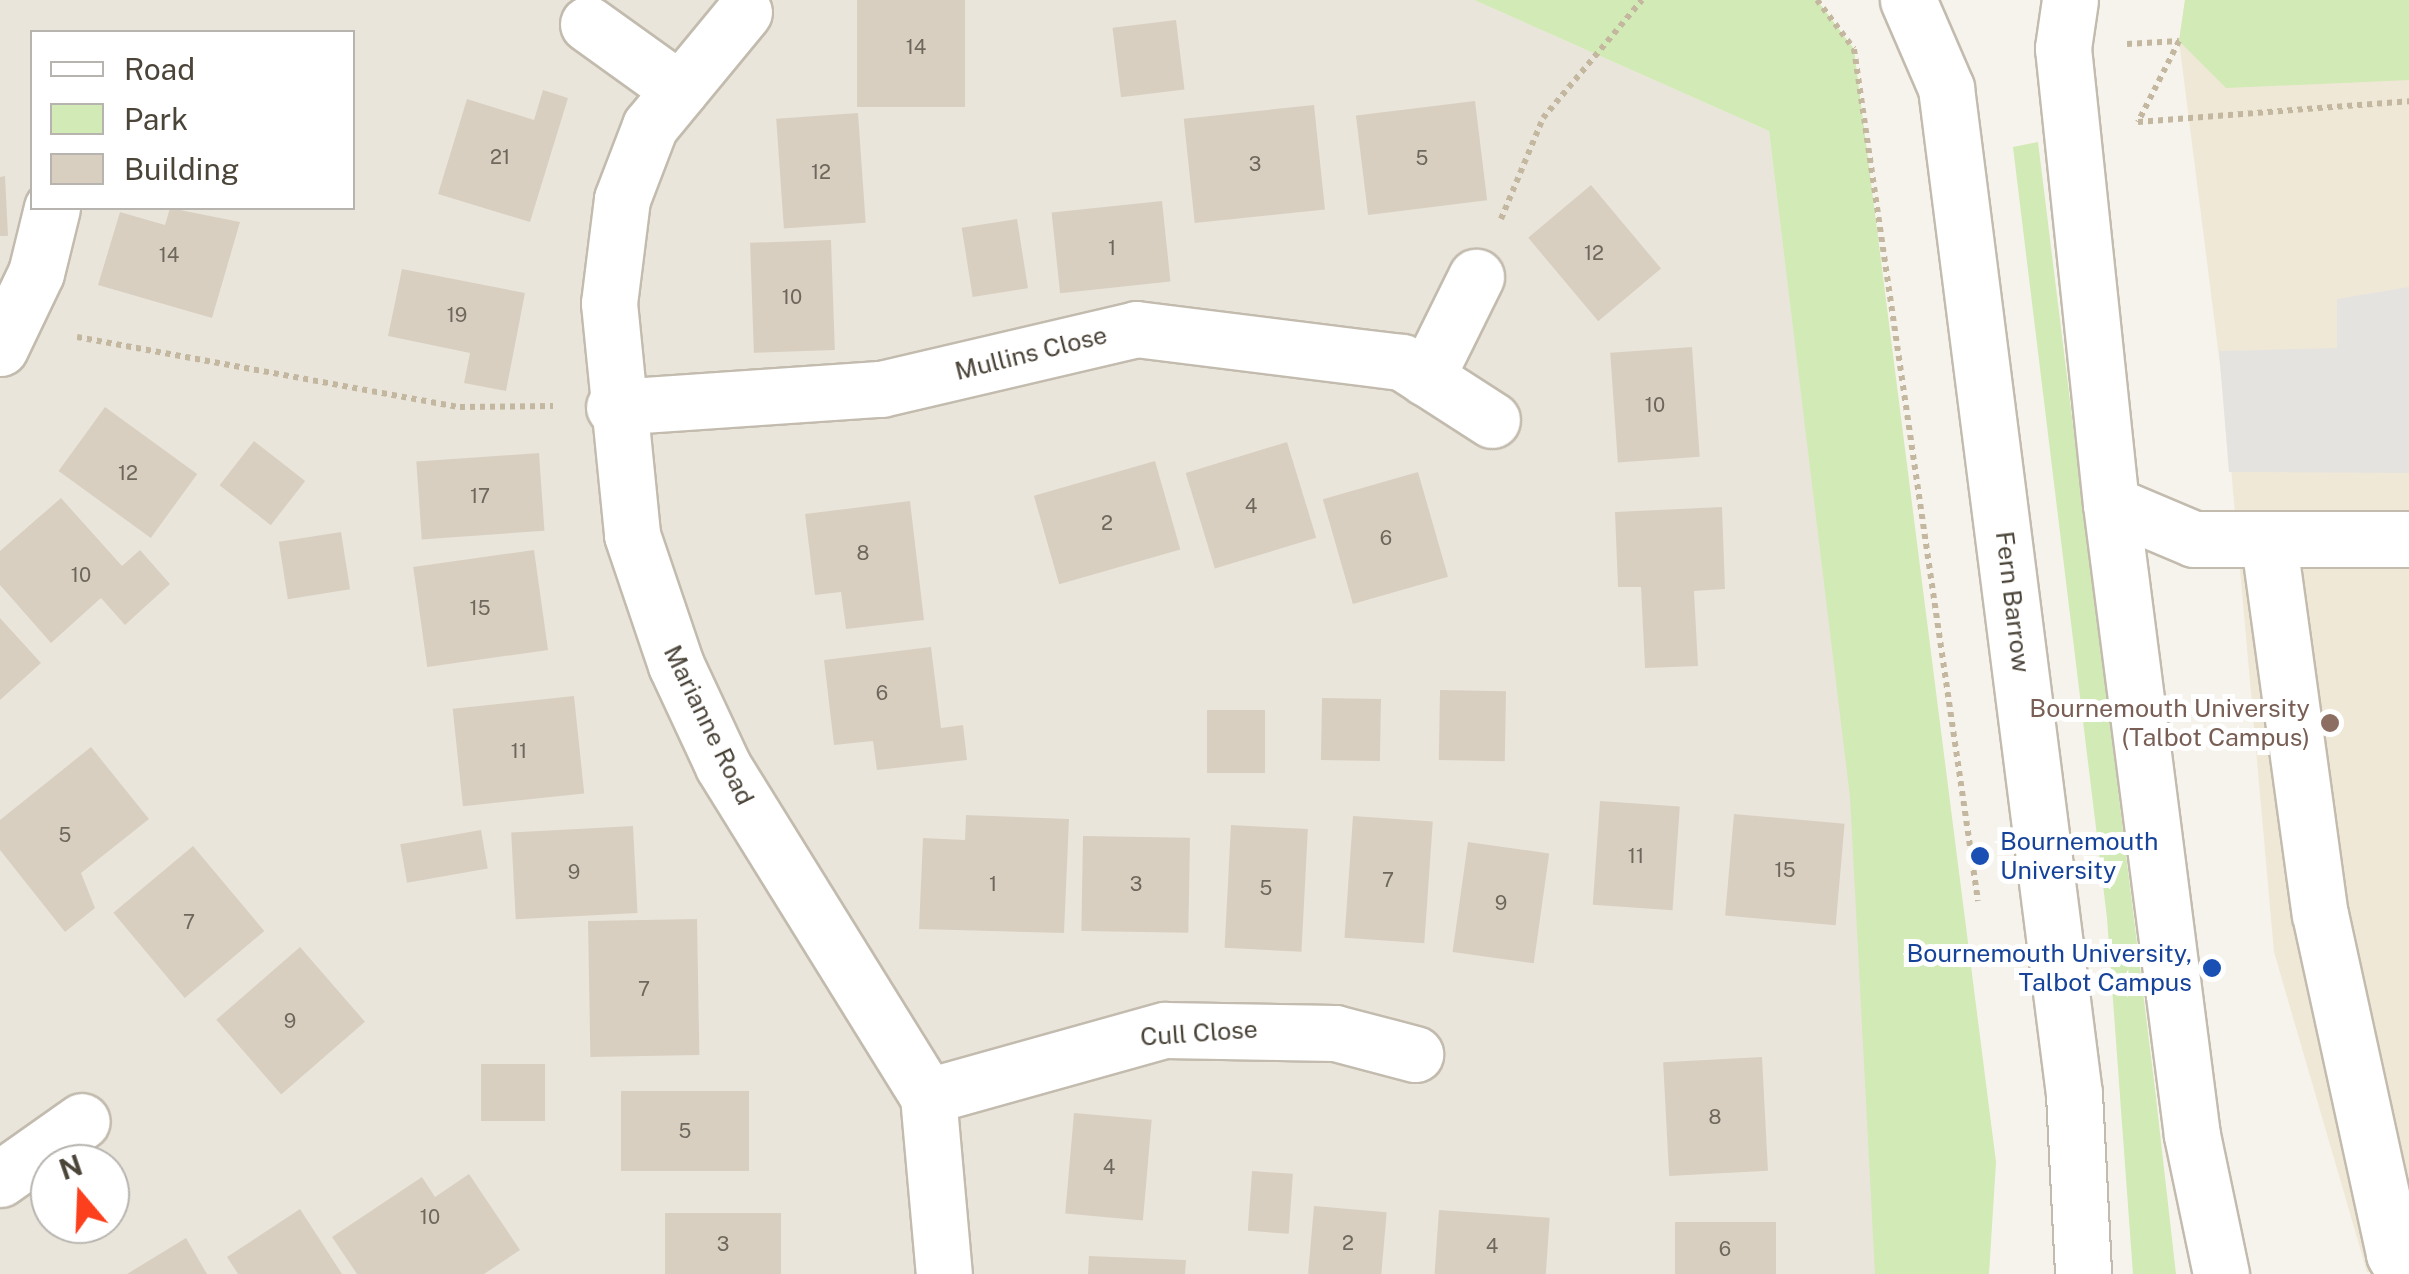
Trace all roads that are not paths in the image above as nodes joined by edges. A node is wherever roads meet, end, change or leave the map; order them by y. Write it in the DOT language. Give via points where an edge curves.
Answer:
graph roads {
  1 [pos="1908,0"];
  2 [pos="2070,0"];
  3 [pos="744,12"];
  4 [pos="588,24"];
  5 [pos="680,90"];
  6 [pos="51,210"];
  7 [pos="1476,278"];
  8 [pos="6,340"];
  9 [pos="1426,378"];
  10 [pos="614,408"];
  11 [pos="1492,420"];
  12 [pos="2111,504"];
  13 [pos="2409,539"];
  14 [pos="2269,544"];
  15 [pos="1415,1054"];
  16 [pos="928,1096"];
  17 [pos="82,1121"];
  18 [pos="0,1179"];
  19 [pos="944,1274"];
  20 [pos="2083,1274"];
  21 [pos="2221,1274"];
  22 [pos="2406,1274"];
  1 -- 20 [label="street, Fern Barrow" via="1946,88 2074,1094"];
  2 -- 12 [label="street" via="2063,48"];
  3 -- 5 [label="street, Marianne Road"];
  4 -- 5 [label="street"];
  5 -- 10 [label="street, Marianne Road" via="650,126 622,199 609,303"];
  6 -- 8 [label="street"];
  7 -- 9 [label="street"];
  9 -- 10 [label="street, Mullins Close" via="1402,362 1136,329 881,389"];
  9 -- 11 [label="street, Mullins Close"];
  10 -- 16 [label="street, Marianne Road" via="632,535 676,664 723,766"];
  12 -- 14 [label="street" via="2194,539"];
  12 -- 21 [label="street" via="2192,1135"];
  13 -- 14 [label="street"];
  14 -- 22 [label="street" via="2320,914 2394,1254"];
  15 -- 16 [label="street, Cull Close" via="1335,1032 1164,1030"];
  16 -- 19 [label="street, Marianne Road"];
  17 -- 18 [label="street"];
}
